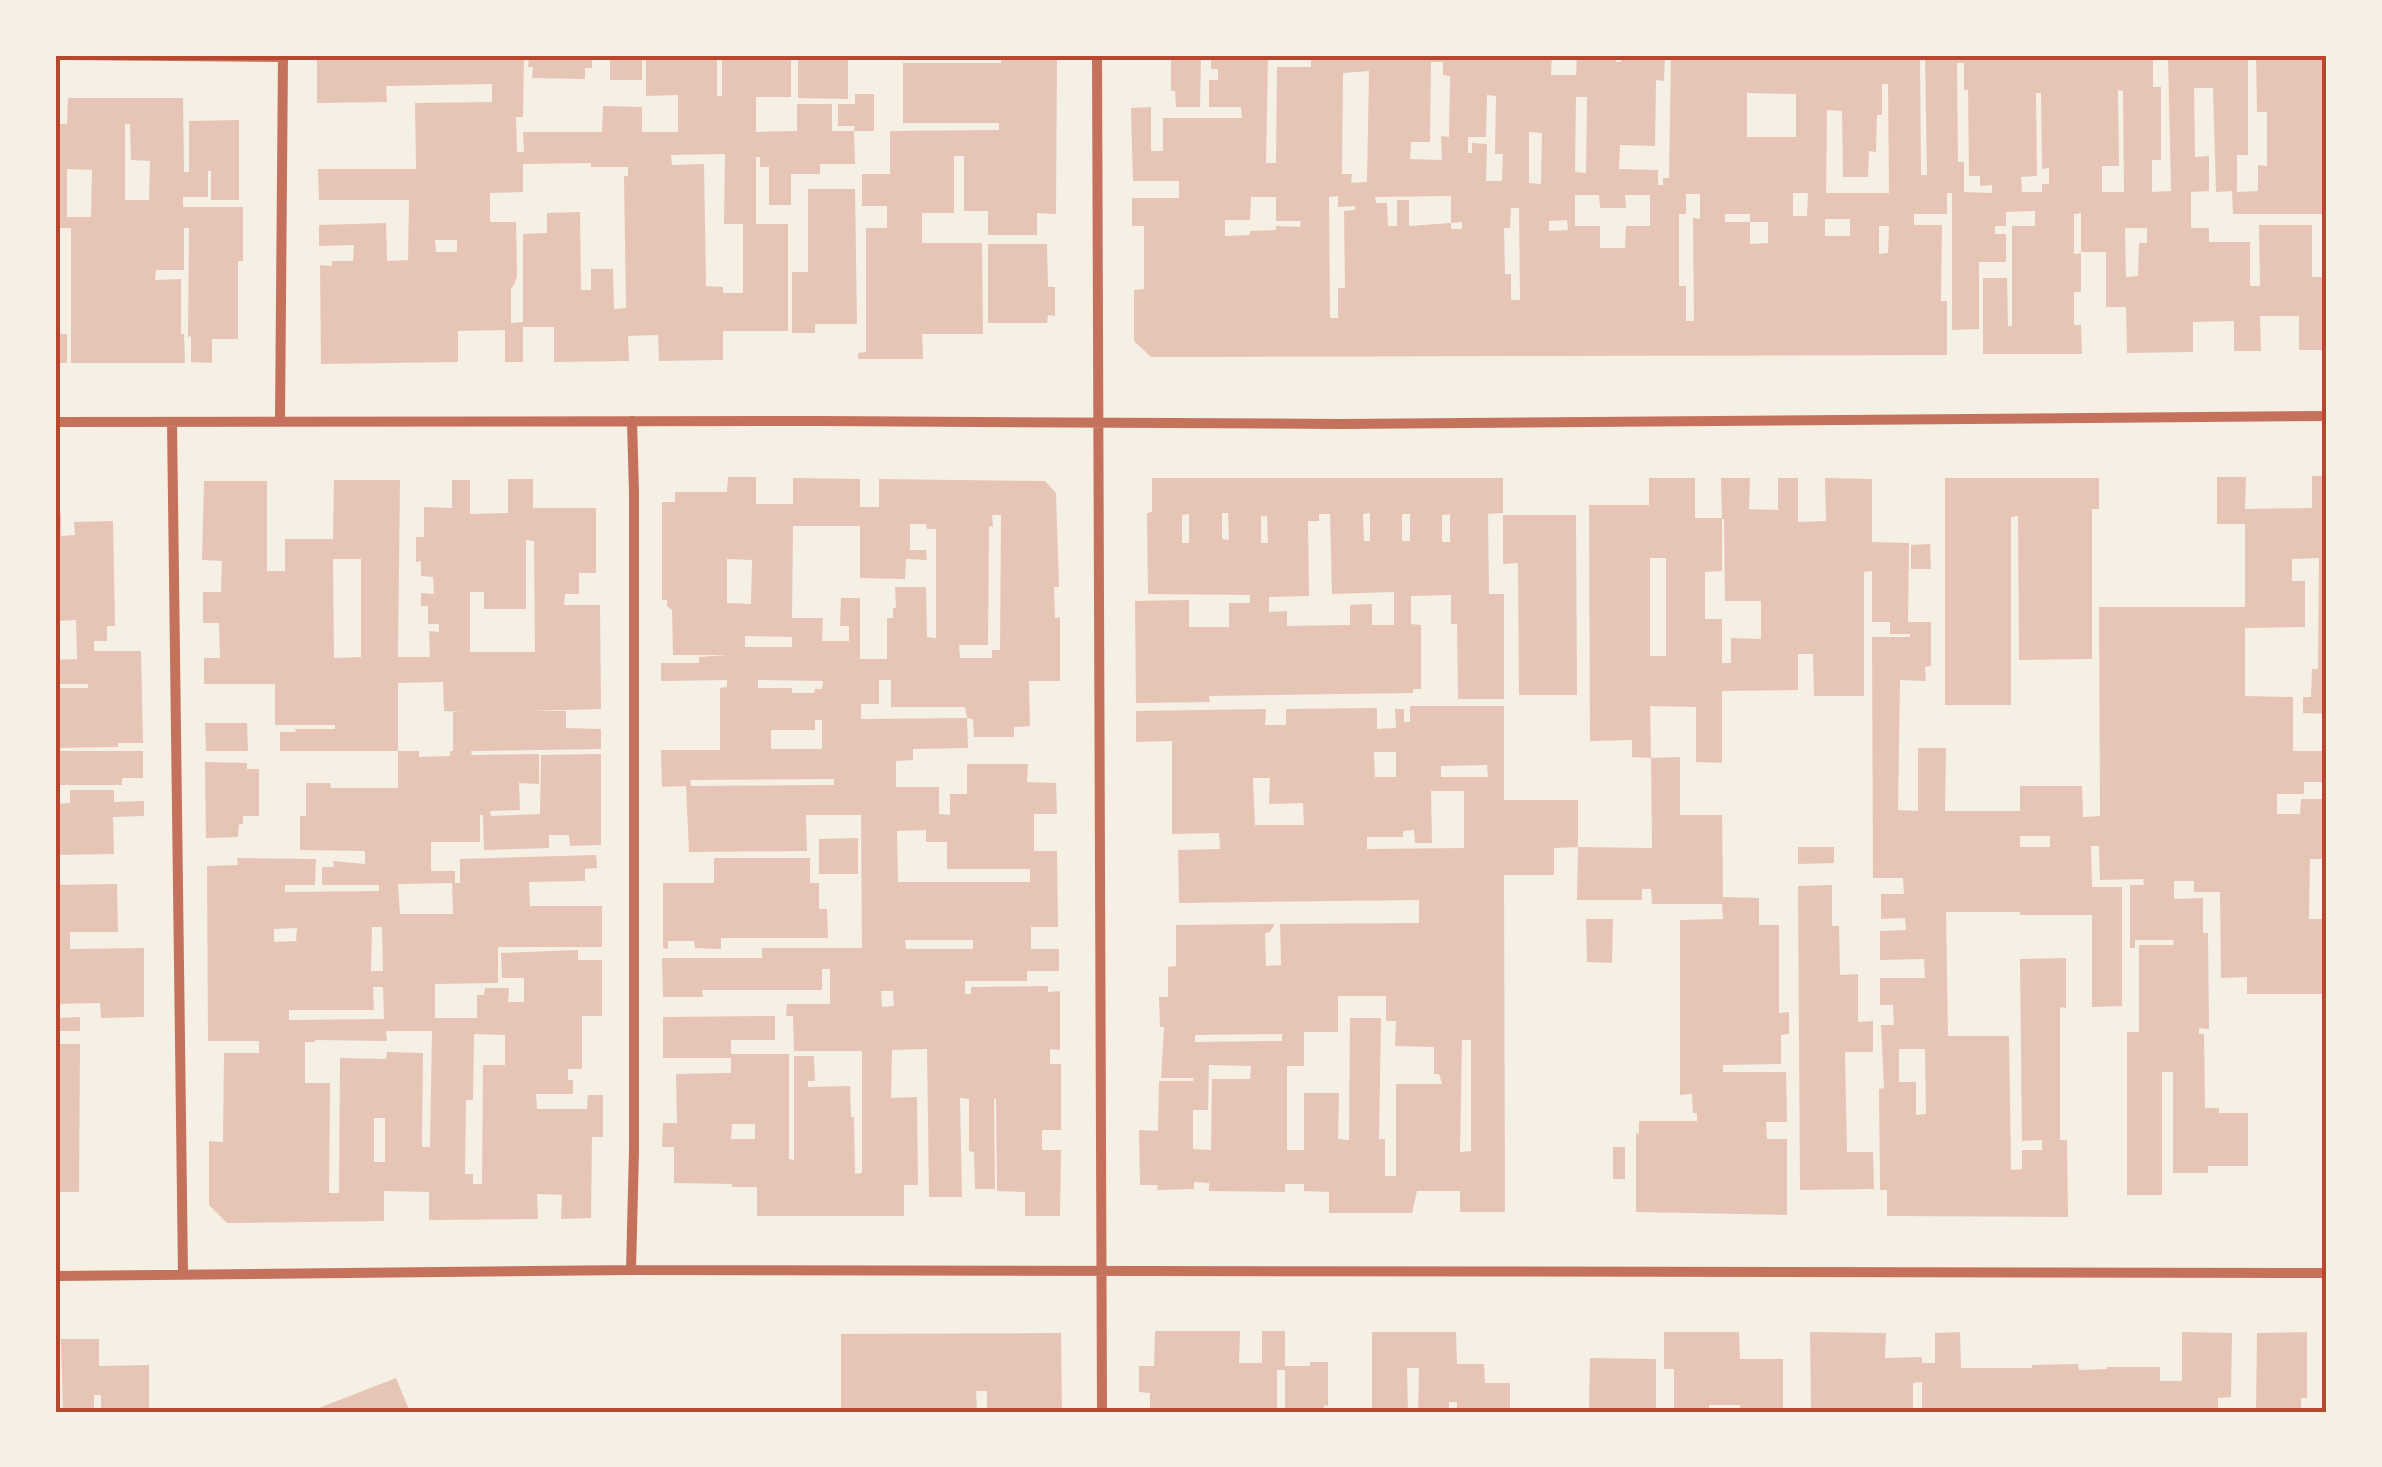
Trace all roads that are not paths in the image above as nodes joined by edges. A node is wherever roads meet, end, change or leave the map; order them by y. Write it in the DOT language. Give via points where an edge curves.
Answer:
graph roads {
  1 [pos="65,55"];
  2 [pos="1097,55"];
  3 [pos="282,56"];
  4 [pos="2327,416"];
  5 [pos="632,421"];
  6 [pos="55,422"];
  7 [pos="172,422"];
  8 [pos="280,422"];
  9 [pos="1098,424"];
  10 [pos="631,1270"];
  11 [pos="1102,1270"];
  12 [pos="2327,1273"];
  13 [pos="183,1274"];
  14 [pos="55,1276"];
  15 [pos="1102,1412"];
  1 -- 3 [label="street"];
  2 -- 9 [label="street"];
  3 -- 8 [label="street"];
  4 -- 9 [label="street"];
  5 -- 8 [label="street"];
  5 -- 9 [label="street"];
  5 -- 10 [label="street"];
  6 -- 7 [label="street"];
  7 -- 8 [label="street"];
  7 -- 13 [label="street"];
  9 -- 11 [label="street"];
  10 -- 11 [label="street"];
  10 -- 13 [label="street"];
  11 -- 12 [label="street"];
  11 -- 15 [label="street"];
  13 -- 14 [label="street"];
}
